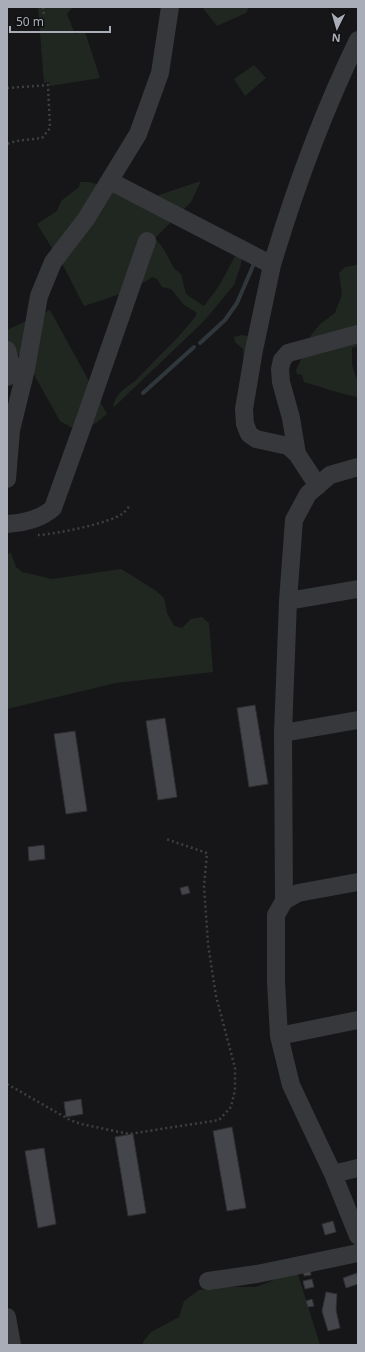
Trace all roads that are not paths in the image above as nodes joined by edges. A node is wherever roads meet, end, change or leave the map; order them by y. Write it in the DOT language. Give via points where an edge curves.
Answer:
graph roads {
  1 [pos="170,7"];
  2 [pos="358,40"];
  3 [pos="110,181"];
  4 [pos="146,241"];
  5 [pos="272,265"];
  6 [pos="358,334"];
  7 [pos="7,350"];
  8 [pos="7,377"];
  9 [pos="298,454"];
  10 [pos="358,467"];
  11 [pos="7,479"];
  12 [pos="318,486"];
  13 [pos="7,524"];
  14 [pos="358,589"];
  15 [pos="288,601"];
  16 [pos="358,720"];
  17 [pos="283,733"];
  18 [pos="358,882"];
  19 [pos="284,901"];
  20 [pos="358,1020"];
  21 [pos="278,1036"];
  22 [pos="358,1168"];
  23 [pos="333,1174"];
  24 [pos="358,1236"];
  25 [pos="358,1253"];
  26 [pos="208,1281"];
  27 [pos="7,1317"];
  28 [pos="12,1345"];
  1 -- 3 [label="street" via="160,73 138,134"];
  2 -- 5 [label="street" via="339,79 294,195"];
  3 -- 5 [label="street"];
  3 -- 11 [label="street" via="86,219 53,262 39,296 26,369 11,430"];
  4 -- 13 [label="street" via="52,508 37,519"];
  5 -- 9 [label="street" via="245,402 245,424 249,434 256,439 288,446"];
  6 -- 9 [label="street" via="288,352 282,360 281,382 292,418"];
  7 -- 8 [label="street" via="11,371"];
  9 -- 12 [label="street"];
  10 -- 12 [label="street" via="330,475"];
  12 -- 15 [label="street" via="308,494 294,520"];
  14 -- 15 [label="street"];
  15 -- 17 [label="street"];
  16 -- 17 [label="street"];
  17 -- 19 [label="street"];
  18 -- 19 [label="street" via="298,893"];
  19 -- 21 [label="street" via="276,915"];
  20 -- 21 [label="street"];
  21 -- 23 [label="street" via="291,1084"];
  22 -- 23 [label="street"];
  23 -- 24 [label="street"];
  25 -- 26 [label="street" via="257,1274"];
  27 -- 28 [label="street"];
}
